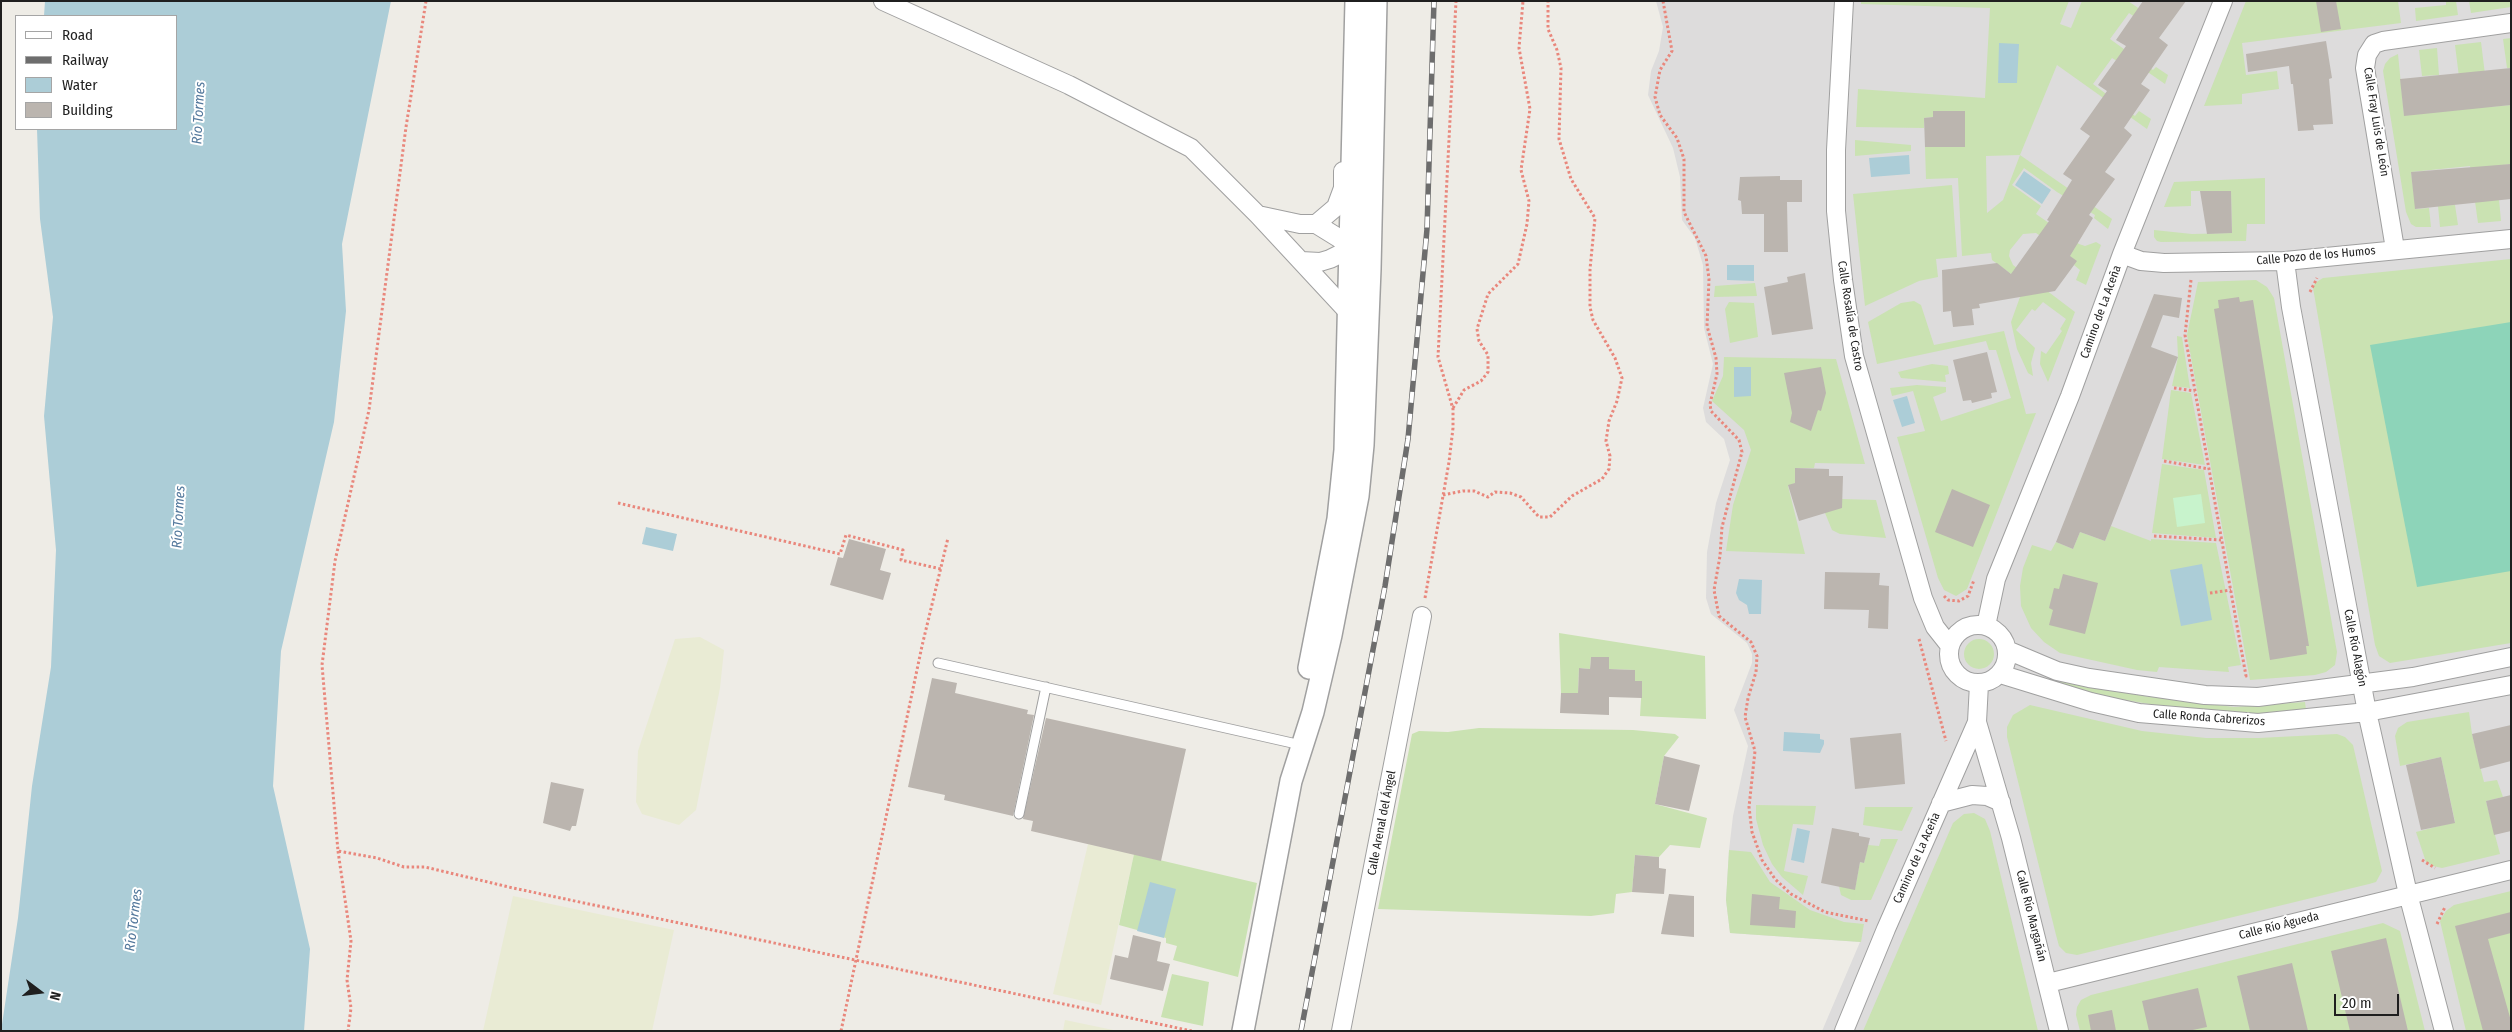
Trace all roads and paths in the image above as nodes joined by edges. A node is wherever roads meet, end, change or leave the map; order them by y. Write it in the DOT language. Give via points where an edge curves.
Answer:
graph roads {
  1 [pos="426,1"];
  2 [pos="883,1"];
  3 [pos="1356,1"];
  4 [pos="1376,1"];
  5 [pos="1456,1"];
  6 [pos="1523,1"];
  7 [pos="1548,1"];
  8 [pos="1663,1"];
  9 [pos="1844,1"];
  10 [pos="2223,1"];
  11 [pos="2511,23"];
  12 [pos="1376,27"];
  13 [pos="1354,36"];
  14 [pos="1258,215"];
  15 [pos="1316,224"];
  16 [pos="2511,239"];
  17 [pos="1350,245"];
  18 [pos="2395,249"];
  19 [pos="2122,254"];
  20 [pos="1301,261"];
  21 [pos="2285,261"];
  22 [pos="2183,279"];
  23 [pos="2192,279"];
  24 [pos="2201,279"];
  25 [pos="1348,313"];
  26 [pos="2174,388"];
  27 [pos="2195,390"];
  28 [pos="1453,409"];
  29 [pos="1363,445"];
  30 [pos="2164,462"];
  31 [pos="2209,469"];
  32 [pos="1443,495"];
  33 [pos="618,503"];
  34 [pos="2154,536"];
  35 [pos="948,538"];
  36 [pos="2221,540"];
  37 [pos="941,569"];
  38 [pos="1978,572"];
  39 [pos="2231,590"];
  40 [pos="1939,591"];
  41 [pos="2210,594"];
  42 [pos="1422,616"];
  43 [pos="1986,626"];
  44 [pos="1950,646"];
  45 [pos="2007,650"];
  46 [pos="2511,657"];
  47 [pos="938,663"];
  48 [pos="2000,674"];
  49 [pos="2237,675"];
  50 [pos="2362,683"];
  51 [pos="1979,684"];
  52 [pos="2511,685"];
  53 [pos="1046,687"];
  54 [pos="2367,712"];
  55 [pos="1977,722"];
  56 [pos="1300,746"];
  57 [pos="1941,802"];
  58 [pos="2001,802"];
  59 [pos="1019,814"];
  60 [pos="338,851"];
  61 [pos="2511,870"];
  62 [pos="2408,894"];
  63 [pos="2451,903"];
  64 [pos="2437,928"];
  65 [pos="1886,929"];
  66 [pos="856,962"];
  67 [pos="2048,983"];
  68 [pos="348,1031"];
  69 [pos="842,1031"];
  70 [pos="1192,1031"];
  71 [pos="1243,1031"];
  72 [pos="1341,1031"];
  73 [pos="1844,1031"];
  74 [pos="2059,1031"];
  75 [pos="2444,1031"];
  1 -- 60 [label="path" via="369,410 335,560 322,665"];
  2 -- 14 [label="street" via="1069,85 1191,148"];
  3 -- 13 [label="street"];
  4 -- 12 [label="street"];
  5 -- 28 [label="path" via="1438,357"];
  6 -- 28 [label="path" via="1519,48 1530,109 1521,170 1528,201 1527,224 1518,264 1488,294 1477,329 1479,341 1488,355 1488,372 1481,382 1464,390"];
  7 -- 32 [label="path" via="1548,29 1558,50 1561,68 1559,139 1570,179 1595,218 1590,307 1593,320 1615,358 1622,378 1606,441 1609,469 1602,478 1572,496 1550,517 1539,517 1521,497 1510,492 1495,492 1488,496 1463,491"];
  8 -- 65 [label="path" via="1672,51 1660,70 1655,97 1660,115 1677,138 1682,152 1684,212 1706,256 1707,326 1717,374 1711,411 1739,440 1742,452 1722,527 1714,590 1719,616 1751,642 1757,656 1745,717 1756,751 1749,807 1752,832 1762,860 1791,894 1824,912 1866,920"];
  9 -- 44 [label="street, Calle Rosalía de Castro" via="1836,210 1854,356 1923,598 1935,628"];
  10 -- 19 [label="street, Camino de La Aceña"];
  11 -- 18 [label="street, Calle Fray Luis de León" via="2394,39 2374,44 2367,55 2365,68"];
  12 -- 17 [label="street" via="1365,69 1359,227"];
  12 -- 29 [label="street"];
  13 -- 15 [label="street" via="1344,135 1343,188 1336,207"];
  13 -- 17 [label="street"];
  14 -- 15 [label="street"];
  14 -- 20 [label="street"];
  15 -- 17 [label="street"];
  16 -- 18 [label="street, Calle Pozo de los Humos"];
  17 -- 20 [label="street" via="1330,259"];
  17 -- 25 [label="street"];
  17 -- 29 [label="street" via="1358,265 1360,282 1357,420"];
  18 -- 21 [label="street, Calle Pozo de los Humos"];
  19 -- 21 [label="street, Calle Pozo de los Humos" via="2141,261 2164,263"];
  19 -- 43 [label="street, Camino de La Aceña" via="2070,396 1996,579"];
  20 -- 25 [label="street"];
  21 -- 50 [label="street, Calle Río Alagón"];
  22 -- 23 [label="path"];
  23 -- 24 [label="path"];
  23 -- 27 [label="path" via="2185,335"];
  25 -- 56 [label="street" via="1345,450 1338,519 1301,712"];
  26 -- 27 [label="path"];
  27 -- 31 [label="path"];
  28 -- 32 [label="path"];
  29 -- 56 [label="street" via="1344,575 1312,712"];
  30 -- 31 [label="path"];
  31 -- 36 [label="path"];
  32 -- 42 [label="path"];
  33 -- 37 [label="path" via="840,554 846,535 903,550 901,560"];
  34 -- 36 [label="path"];
  35 -- 37 [label="path"];
  36 -- 39 [label="path"];
  37 -- 66 [label="path"];
  38 -- 40 [label="path" via="1968,596 1959,601 1948,600"];
  39 -- 41 [label="path"];
  39 -- 49 [label="path" via="2246,676"];
  42 -- 72 [label="street, Calle Arenal del Ángel"];
  43 -- 44 [label="street" via="1964,629"];
  43 -- 45 [label="street" via="2004,640"];
  44 -- 51 [label="street" via="1950,664 1961,679"];
  45 -- 48 [label="street" via="2006,663"];
  45 -- 50 [label="street, Calle Ronda Cabrerizos" via="2057,671 2205,695 2258,697"];
  46 -- 50 [label="street, Calle Ronda Cabrerizos" via="2412,677"];
  47 -- 53 [label="lane"];
  48 -- 51 [label="street"];
  48 -- 54 [label="street, Calle Ronda Cabrerizos" via="2091,702 2169,717 2258,723"];
  50 -- 54 [label="street, Calle Río Alagón"];
  51 -- 55 [label="street, Camino de La Aceña"];
  52 -- 54 [label="street, Calle Ronda Cabrerizos"];
  53 -- 56 [label="lane"];
  53 -- 59 [label="lane"];
  54 -- 62 [label="street, Calle Río Alagón"];
  55 -- 57 [label="street, Camino de La Aceña"];
  55 -- 58 [label="street, Calle Río Margañán"];
  56 -- 71 [label="street"];
  57 -- 58 [label="street" via="1972,794"];
  57 -- 65 [label="street, Camino de La Aceña"];
  58 -- 67 [label="street, Calle Río Margañán"];
  60 -- 66 [label="path" via="404,867 425,867"];
  60 -- 68 [label="path" via="351,940 347,980 351,1008"];
  61 -- 62 [label="street, Calle Río Águeda"];
  62 -- 67 [label="street, Calle Río Águeda"];
  62 -- 75 [label="street, Calle Río Alagón"];
  63 -- 64 [label="path" via="2442,909"];
  65 -- 73 [label="street, Camino de La Aceña"];
  66 -- 69 [label="path"];
  66 -- 70 [label="path"];
  67 -- 74 [label="street, Calle Río Margañán"];
}
